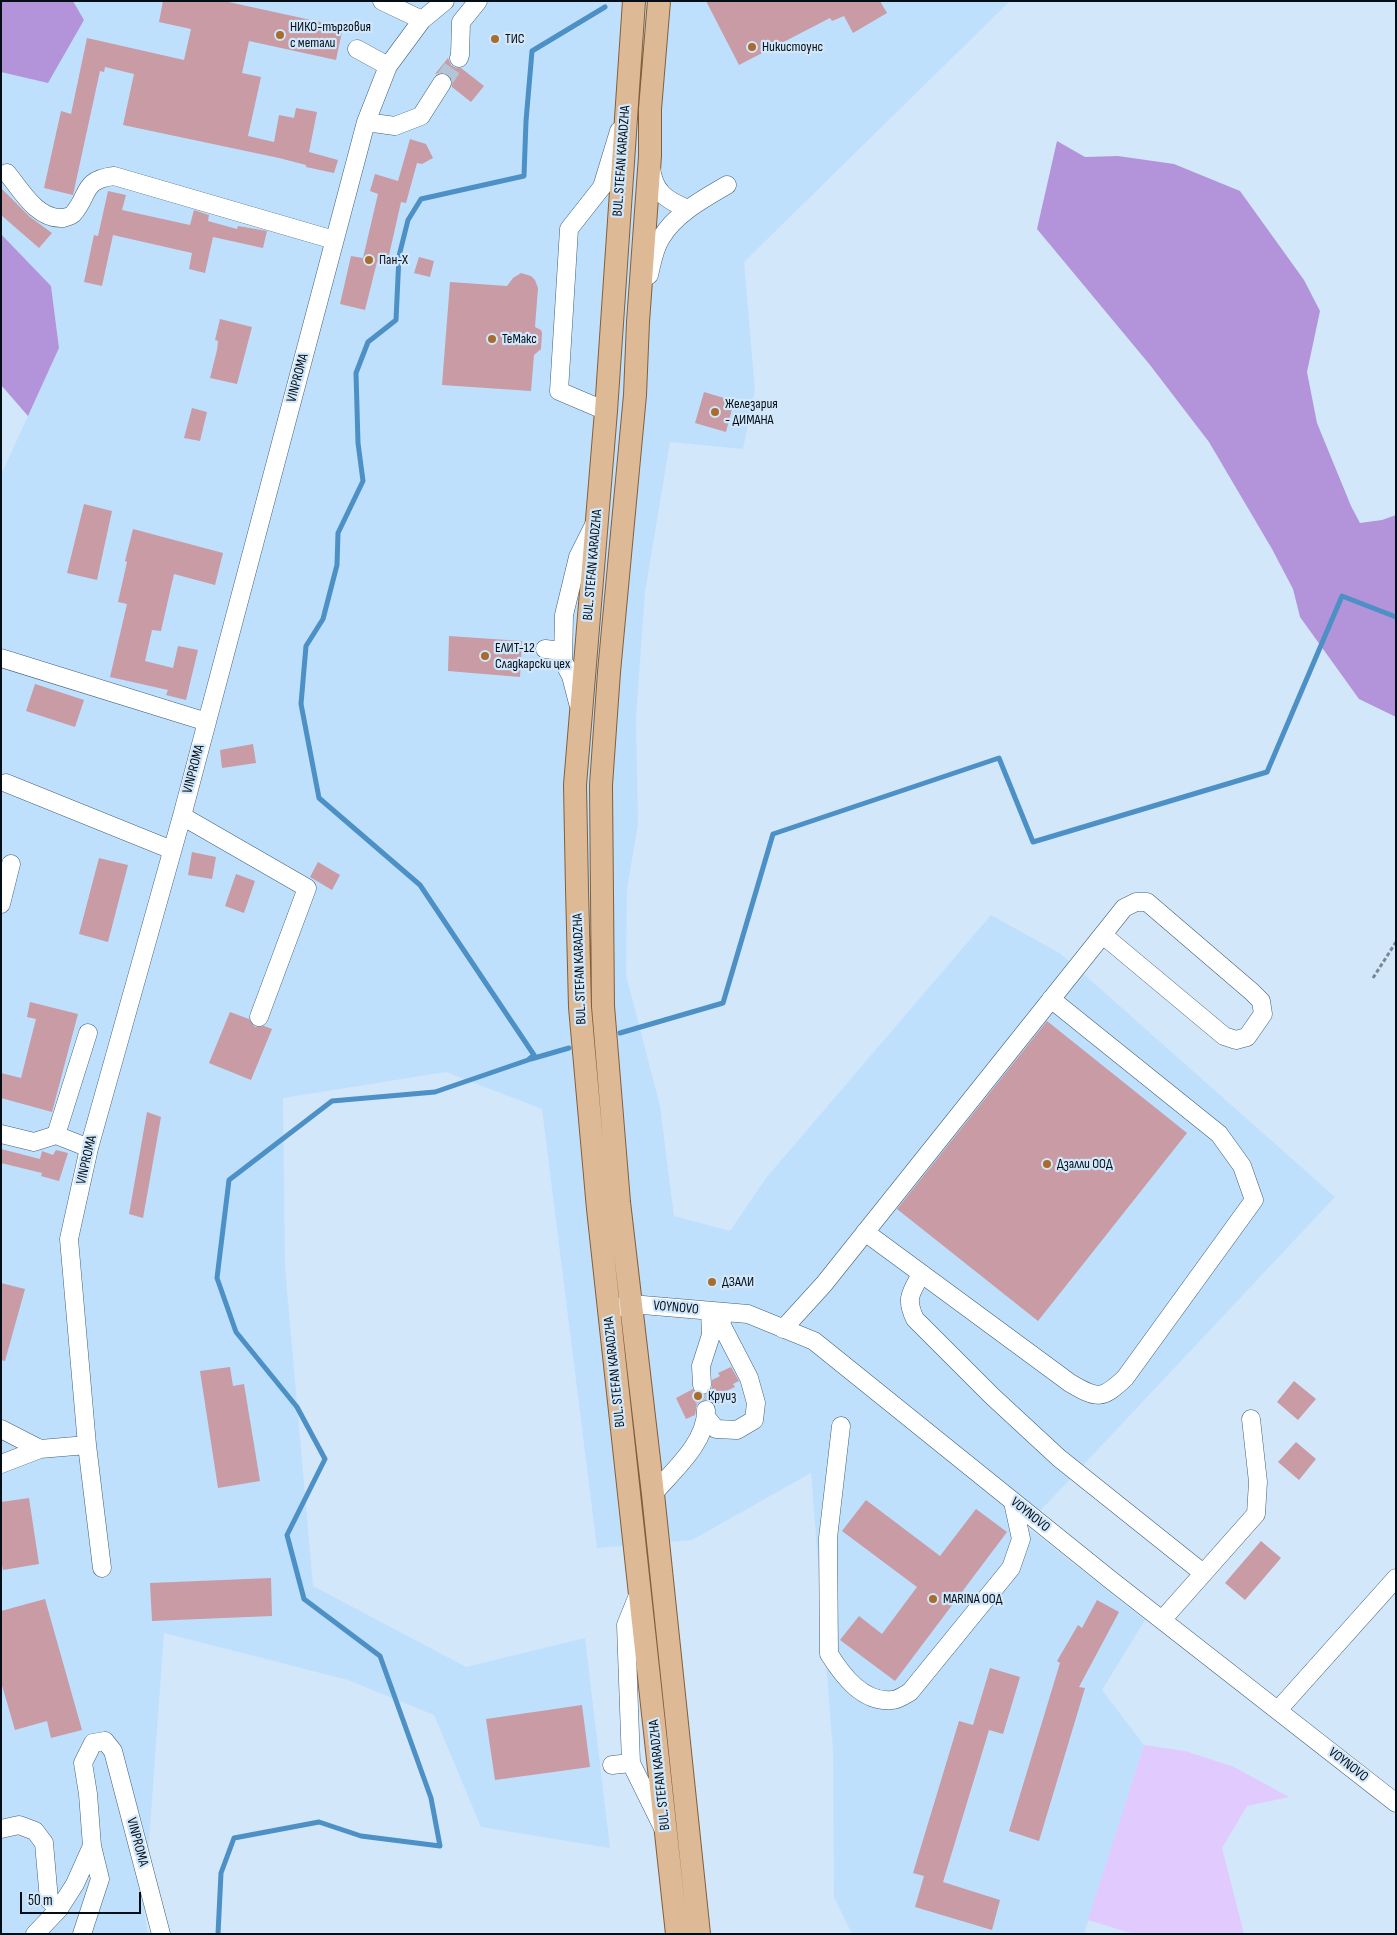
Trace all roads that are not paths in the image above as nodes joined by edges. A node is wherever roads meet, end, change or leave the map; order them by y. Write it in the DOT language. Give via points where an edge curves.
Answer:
graph roads {
  1 [pos="382,1"];
  2 [pos="445,1"];
  3 [pos="478,1"];
  4 [pos="634,1"];
  5 [pos="659,1"];
  6 [pos="422,20"];
  7 [pos="357,49"];
  8 [pos="459,58"];
  9 [pos="388,66"];
  10 [pos="442,84"];
  11 [pos="626,109"];
  12 [pos="366,122"];
  13 [pos="650,156"];
  14 [pos="8,173"];
  15 [pos="727,185"];
  16 [pos="688,209"];
  17 [pos="334,240"];
  18 [pos="638,322"];
  19 [pos="606,411"];
  20 [pos="597,520"];
  21 [pos="1,658"];
  22 [pos="581,713"];
  23 [pos="206,722"];
  24 [pos="6,784"];
  25 [pos="182,816"];
  26 [pos="172,850"];
  27 [pos="11,864"];
  28 [pos="1,904"];
  29 [pos="1103,934"];
  30 [pos="1051,999"];
  31 [pos="259,1017"];
  32 [pos="88,1034"];
  33 [pos="1,1134"];
  34 [pos="56,1135"];
  35 [pos="89,1148"];
  36 [pos="865,1232"];
  37 [pos="921,1274"];
  38 [pos="631,1304"];
  39 [pos="609,1310"];
  40 [pos="716,1311"];
  41 [pos="783,1329"];
  42 [pos="702,1385"];
  43 [pos="1251,1419"];
  44 [pos="841,1426"];
  45 [pos="1,1429"];
  46 [pos="87,1445"];
  47 [pos="40,1449"];
  48 [pos="1,1464"];
  49 [pos="653,1494"];
  50 [pos="1013,1502"];
  51 [pos="102,1568"];
  52 [pos="1203,1573"];
  53 [pos="1396,1578"];
  54 [pos="640,1593"];
  55 [pos="1162,1620"];
  56 [pos="1278,1710"];
  57 [pos="631,1762"];
  58 [pos="612,1765"];
  59 [pos="1396,1803"];
  60 [pos="1,1829"];
  61 [pos="667,1836"];
  62 [pos="92,1846"];
  63 [pos="59,1909"];
  64 [pos="35,1934"];
  65 [pos="82,1934"];
  66 [pos="161,1934"];
  67 [pos="677,1934"];
  68 [pos="699,1934"];
  1 -- 6 [label="street"];
  2 -- 6 [label="street, VINPROMA"];
  3 -- 8 [label="street" via="460,22"];
  4 -- 11 [label="main road, BUL. STEFAN KARADZHA"];
  5 -- 13 [label="main road, BUL. STEFAN KARADZHA" via="650,109"];
  6 -- 9 [label="street, VINPROMA"];
  7 -- 9 [label="street"];
  9 -- 12 [label="street, VINPROMA"];
  10 -- 12 [label="street" via="421,116 396,126"];
  11 -- 19 [label="main road, BUL. STEFAN KARADZHA"];
  11 -- 19 [label="street" via="602,187 569,229 567,258 559,391"];
  12 -- 17 [label="street, VINPROMA"];
  13 -- 16 [label="street" via="656,187 665,197"];
  13 -- 18 [label="main road, BUL. STEFAN KARADZHA"];
  14 -- 17 [label="street" via="33,205 55,218 73,215 85,192 96,181 114,176"];
  15 -- 16 [label="street"];
  16 -- 18 [label="street" via="661,238 654,253"];
  17 -- 23 [label="street, VINPROMA"];
  18 -- 38 [label="main road, BUL. STEFAN KARADZHA" via="635,395 601,785 603,1006"];
  19 -- 20 [label="main road, BUL. STEFAN KARADZHA"];
  20 -- 22 [label="main road, BUL. STEFAN KARADZHA"];
  20 -- 22 [label="street" via="578,557 554,650 571,676"];
  21 -- 23 [label="street"];
  22 -- 39 [label="main road, BUL. STEFAN KARADZHA" via="575,786 580,1007"];
  23 -- 25 [label="street, VINPROMA"];
  24 -- 26 [label="street"];
  25 -- 26 [label="street, VINPROMA"];
  25 -- 31 [label="street" via="308,888"];
  26 -- 35 [label="street, VINPROMA"];
  27 -- 28 [label="street"];
  29 -- 29 [label="street" via="1124,908 1136,902 1147,902 1252,992 1261,1001 1263,1014 1247,1037 1236,1040 1224,1036"];
  29 -- 30 [label="street"];
  30 -- 36 [label="street"];
  30 -- 37 [label="street" via="1219,1134 1242,1166 1254,1200 1125,1378 1109,1393 1090,1395 1070,1384"];
  32 -- 34 [label="street"];
  33 -- 34 [label="street" via="34,1142"];
  34 -- 35 [label="street"];
  35 -- 46 [label="street, VINPROMA" via="69,1239"];
  36 -- 37 [label="street"];
  36 -- 41 [label="street"];
  37 -- 52 [label="street" via="909,1297 915,1320 1059,1458"];
  38 -- 39 [label="street"];
  38 -- 40 [label="street, VOYNOVO"];
  38 -- 49 [label="main road, BUL. STEFAN KARADZHA"];
  39 -- 54 [label="main road, BUL. STEFAN KARADZHA"];
  40 -- 41 [label="street, VOYNOVO" via="748,1314"];
  40 -- 42 [label="street" via="702,1366"];
  40 -- 49 [label="street" via="749,1378 756,1403 754,1420 737,1430 716,1429 706,1413 703,1432 695,1446"];
  41 -- 50 [label="street, VOYNOVO" via="814,1342"];
  43 -- 52 [label="street" via="1258,1482 1256,1514"];
  44 -- 50 [label="street" via="828,1538 829,1654 858,1691 893,1700 910,1692 1011,1568 1021,1539"];
  45 -- 47 [label="street"];
  46 -- 47 [label="street"];
  46 -- 51 [label="street, VINPROMA"];
  47 -- 48 [label="street"];
  49 -- 68 [label="main road, BUL. STEFAN KARADZHA"];
  50 -- 55 [label="street, VOYNOVO"];
  52 -- 55 [label="street"];
  53 -- 56 [label="street"];
  54 -- 57 [label="street" via="626,1625"];
  54 -- 61 [label="main road, BUL. STEFAN KARADZHA"];
  55 -- 56 [label="street, VOYNOVO"];
  56 -- 59 [label="street, VOYNOVO"];
  57 -- 58 [label="street"];
  57 -- 61 [label="street"];
  60 -- 63 [label="street" via="19,1825 35,1830 44,1843 49,1900"];
  61 -- 67 [label="main road, BUL. STEFAN KARADZHA"];
  62 -- 63 [label="street" via="75,1884"];
  62 -- 65 [label="street" via="100,1879"];
  62 -- 66 [label="street, VINPROMA" via="83,1763 93,1743 105,1741 113,1751"];
  63 -- 64 [label="street"];
}
